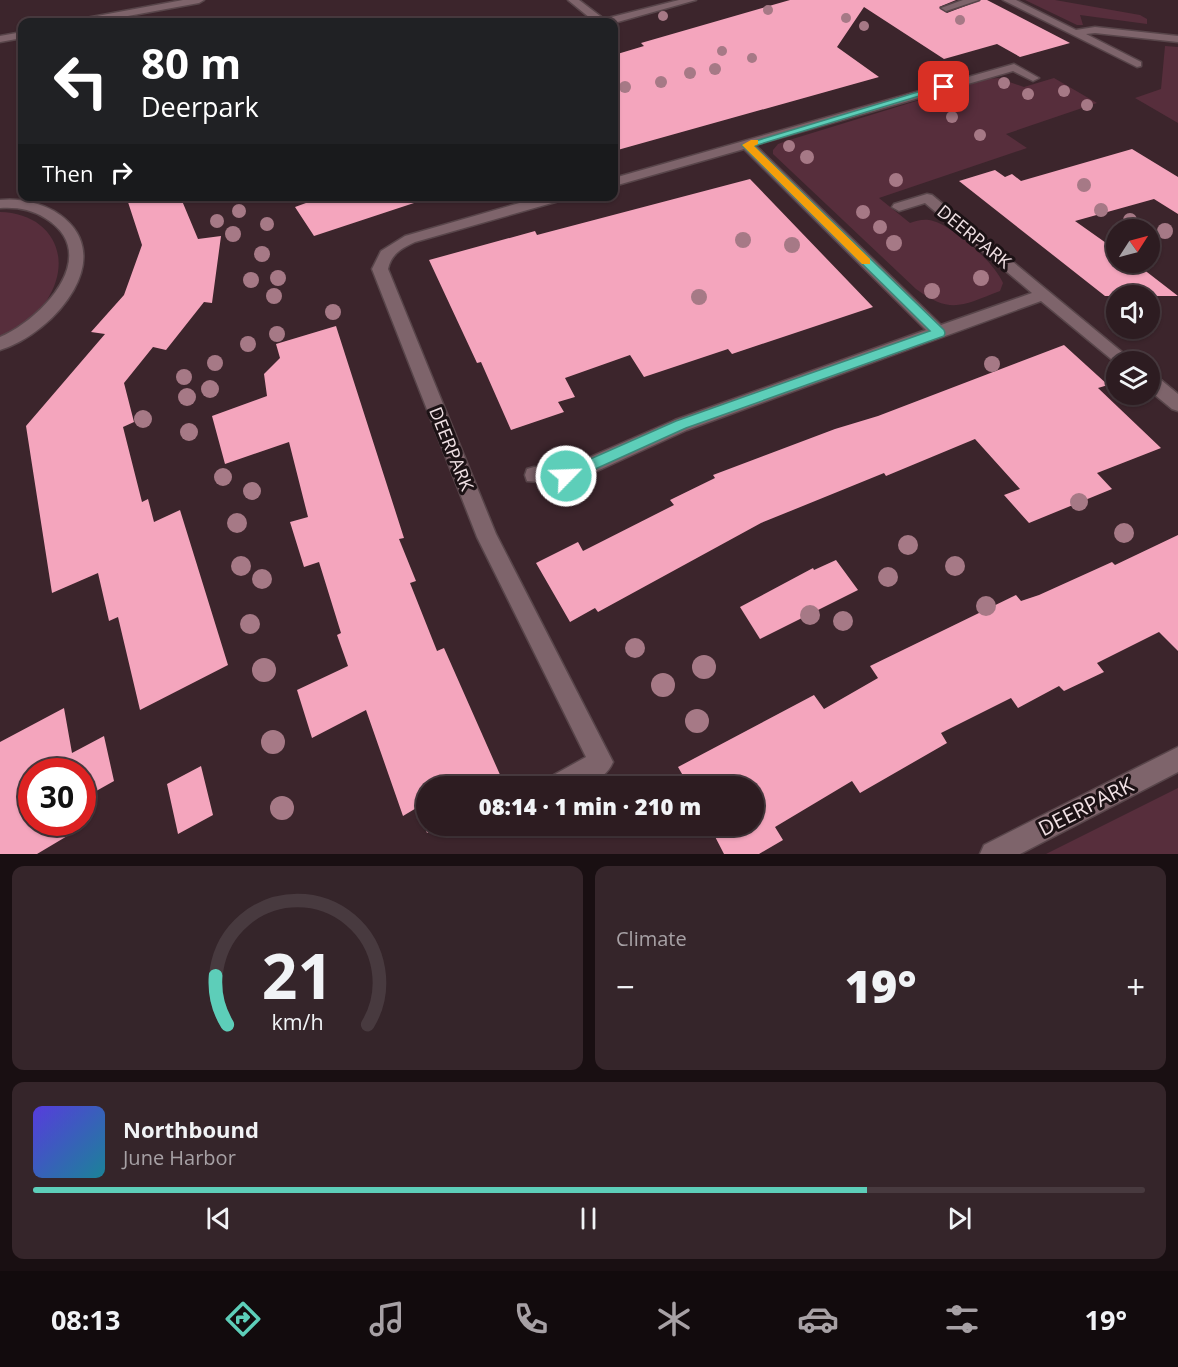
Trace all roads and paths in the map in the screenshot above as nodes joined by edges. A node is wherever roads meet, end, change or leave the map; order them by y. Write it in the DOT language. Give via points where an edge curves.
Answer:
graph roads {
  1 [pos="199,0"];
  2 [pos="573,0"];
  3 [pos="691,0"];
  4 [pos="974,0"];
  5 [pos="1008,0"];
  6 [pos="166,3"];
  7 [pos="946,8"];
  8 [pos="99,18"];
  9 [pos="598,18"];
  10 [pos="618,18"];
  11 [pos="1074,33"];
  12 [pos="18,36"];
  13 [pos="0,39"];
  14 [pos="1178,39"];
  15 [pos="1137,64"];
  16 [pos="1033,78"];
  17 [pos="747,145"];
  18 [pos="618,181"];
  19 [pos="543,201"];
  20 [pos="0,204"];
  21 [pos="899,207"];
  22 [pos="1044,294"];
  23 [pos="939,333"];
  24 [pos="0,344"];
  25 [pos="1113,351"];
  26 [pos="1160,389"];
  27 [pos="1178,404"];
  28 [pos="534,476"];
  29 [pos="1178,759"];
  30 [pos="576,776"];
  31 [pos="993,854"];
  1 -- 6 [label="street"];
  2 -- 9 [label="street"];
  3 -- 10 [label="street"];
  4 -- 7 [label="street"];
  5 -- 11 [label="street"];
  6 -- 8 [label="street"];
  11 -- 14 [label="street" via="1095,30"];
  11 -- 15 [label="street"];
  12 -- 13 [label="street"];
  16 -- 17 [label="street" via="1014,67"];
  17 -- 18 [label="street"];
  17 -- 23 [label="street"];
  19 -- 30 [label="street, DEERPARK" via="410,239 389,251 380,269 487,537 600,762"];
  20 -- 24 [label="street" via="23,204 57,217 73,234 77,247 69,286 48,314 35,326"];
  21 -- 22 [label="street, DEERPARK" via="927,198"];
  22 -- 23 [label="street"];
  22 -- 25 [label="street, DEERPARK"];
  23 -- 28 [label="street" via="681,424 566,476"];
  26 -- 27 [label="street"];
  29 -- 31 [label="street, DEERPARK"];
}
